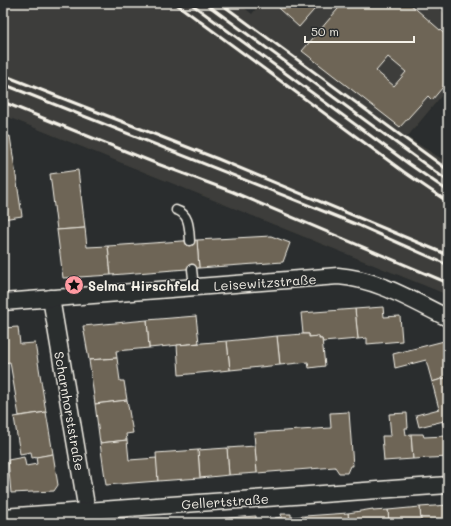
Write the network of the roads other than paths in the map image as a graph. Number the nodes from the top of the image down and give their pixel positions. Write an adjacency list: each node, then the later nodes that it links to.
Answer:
1 (176, 210): 2 (lane)
2 (190, 241)
3 (192, 269): 4 (lane)
4 (194, 287): 5 (street, Leisewitzstraße); 7 (street, Leisewitzstraße)
5 (51, 298): 6 (street, Leisewitzstraße); 10 (street, Scharnhorststraße)
6 (3, 302)
7 (448, 318)
8 (448, 485): 10 (street, Gellertstraße)
9 (3, 517): 10 (street, Gellertstraße)
10 (88, 517)

